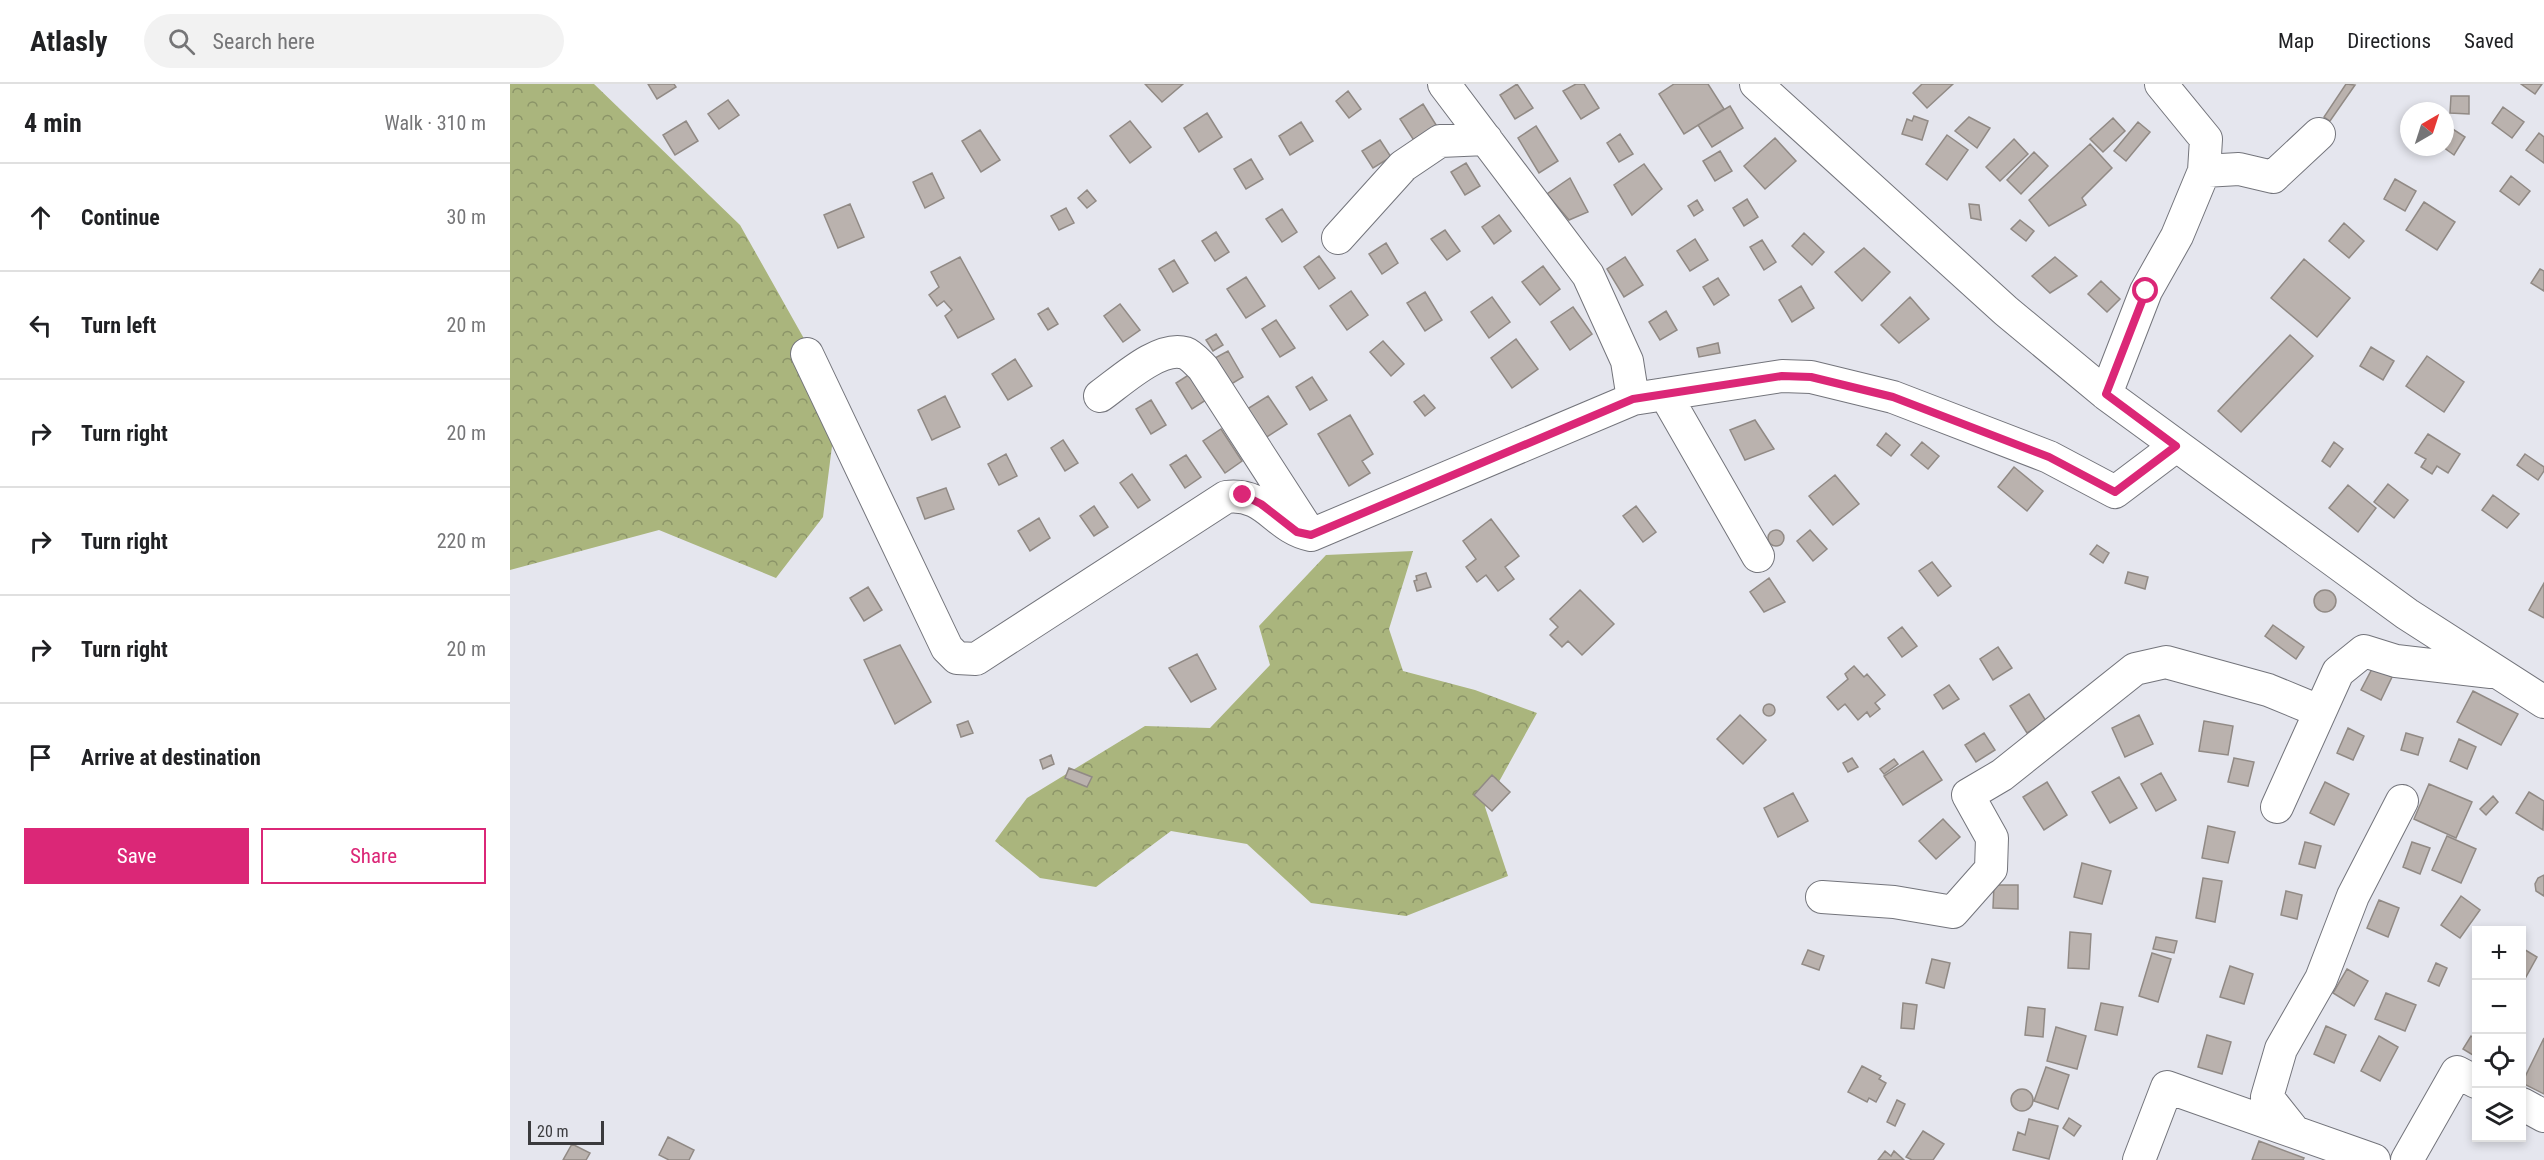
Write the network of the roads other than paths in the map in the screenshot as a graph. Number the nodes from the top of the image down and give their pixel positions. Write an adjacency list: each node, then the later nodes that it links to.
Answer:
1 (1444, 84): 5 (street)
2 (1756, 84): 10 (street)
3 (2161, 84): 6 (street)
4 (2319, 134): 6 (street)
5 (1486, 139): 7 (street); 12 (street)
6 (2204, 171): 10 (street)
7 (1338, 238)
8 (807, 354): 14 (street)
9 (1665, 394): 12 (street); 13 (street); 15 (street)
10 (2106, 394): 13 (street)
11 (1100, 396): 14 (street)
12 (1633, 399): 14 (street)
13 (2176, 446): 16 (street)
14 (1311, 535)
15 (1758, 556)
16 (2499, 673): 17 (street); 18 (street)
17 (2544, 702)
18 (2319, 711): 20 (street); 21 (street)
19 (2402, 801): 25 (street)
20 (2277, 807)
21 (1822, 897)
22 (2472, 1080): 28 (street)
23 (2526, 1106): 24 (street)
24 (2544, 1116)
25 (2294, 1131): 26 (street); 27 (street)
26 (2139, 1160)
27 (2374, 1160)
28 (2407, 1160)

